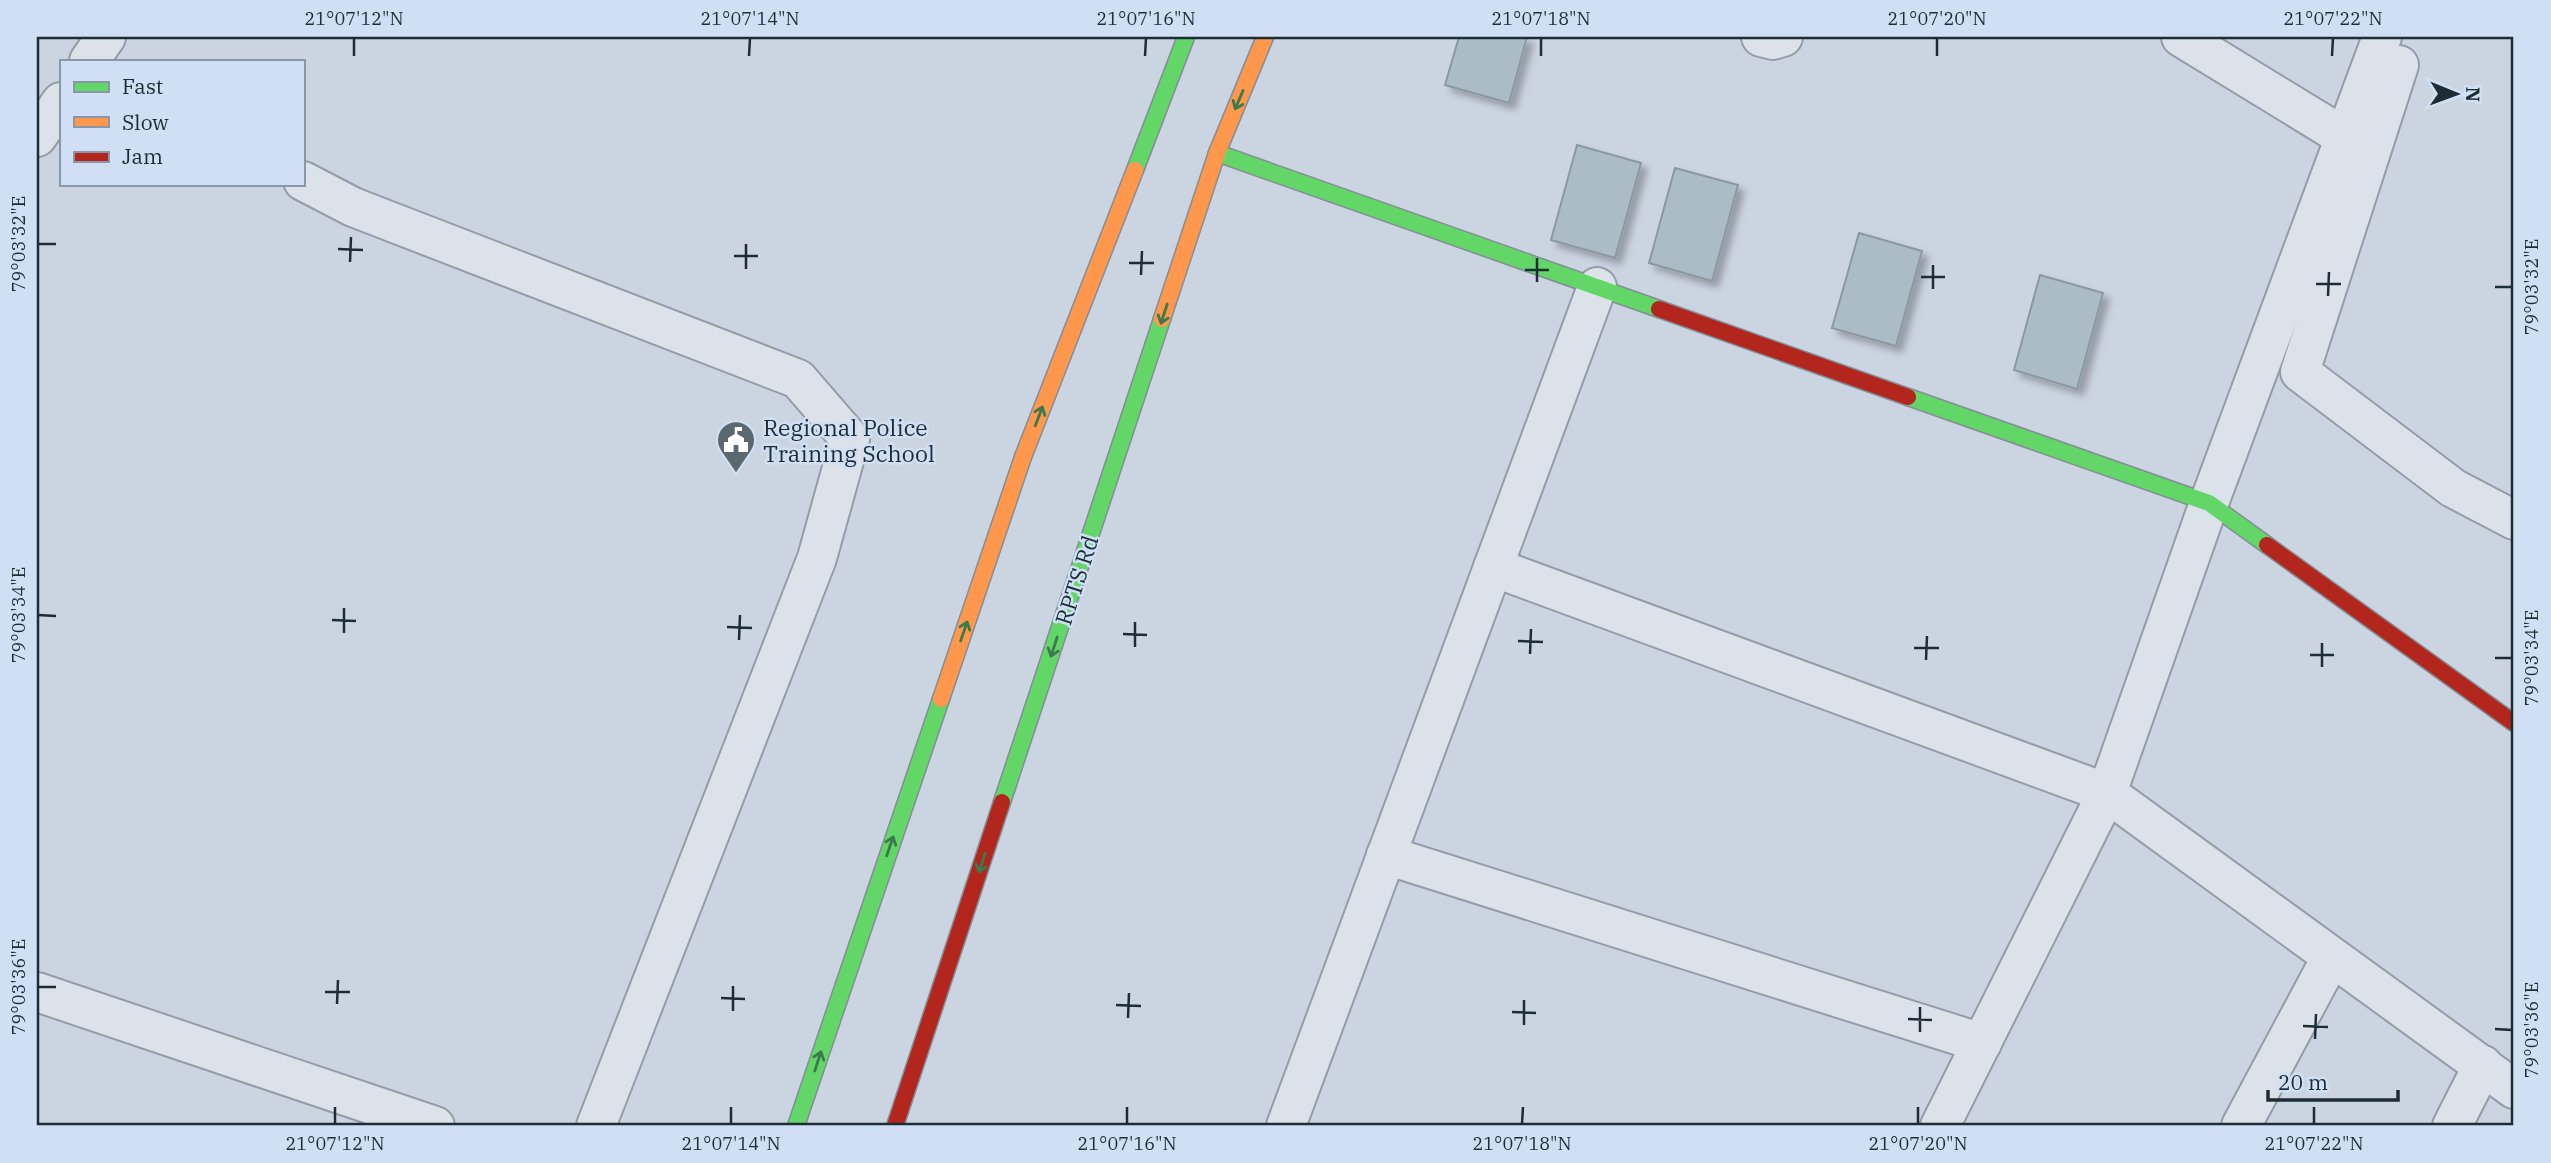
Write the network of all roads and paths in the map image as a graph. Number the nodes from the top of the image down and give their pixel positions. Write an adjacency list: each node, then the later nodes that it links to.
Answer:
1 (106, 37): 9 (street)
2 (1186, 37): 30 (street, one-way to 2)
3 (1265, 37): 13 (street, RPTS Rd, one-way to 13)
4 (1761, 37): 5 (street)
5 (1783, 37)
6 (2181, 37): 11 (street)
7 (2382, 37): 11 (street)
8 (2408, 37): 11 (street)
9 (90, 60)
10 (60, 103): 12 (street)
11 (2347, 136): 16 (street)
12 (37, 137)
13 (1217, 153): 15 (street); 31 (street, RPTS Rd, one-way to 31)
14 (304, 182): 29 (street)
15 (1597, 287): 17 (street); 19 (street)
16 (2292, 336): 17 (street); 18 (street)
17 (2209, 503): 20 (street); 21 (street)
18 (2514, 520)
19 (1493, 568): 21 (street); 22 (street)
20 (2514, 723)
21 (2107, 793): 23 (street); 25 (street)
22 (1386, 855): 25 (street); 32 (street)
23 (2331, 958): 26 (street); 34 (street)
24 (37, 992): 28 (street)
25 (1982, 1043): 33 (street)
26 (2483, 1065): 27 (street); 35 (street)
27 (2514, 1088)
28 (435, 1126)
29 (596, 1126)
30 (796, 1126)
31 (895, 1126)
32 (1286, 1126)
33 (1940, 1126)
34 (2241, 1126)
35 (2452, 1126)

